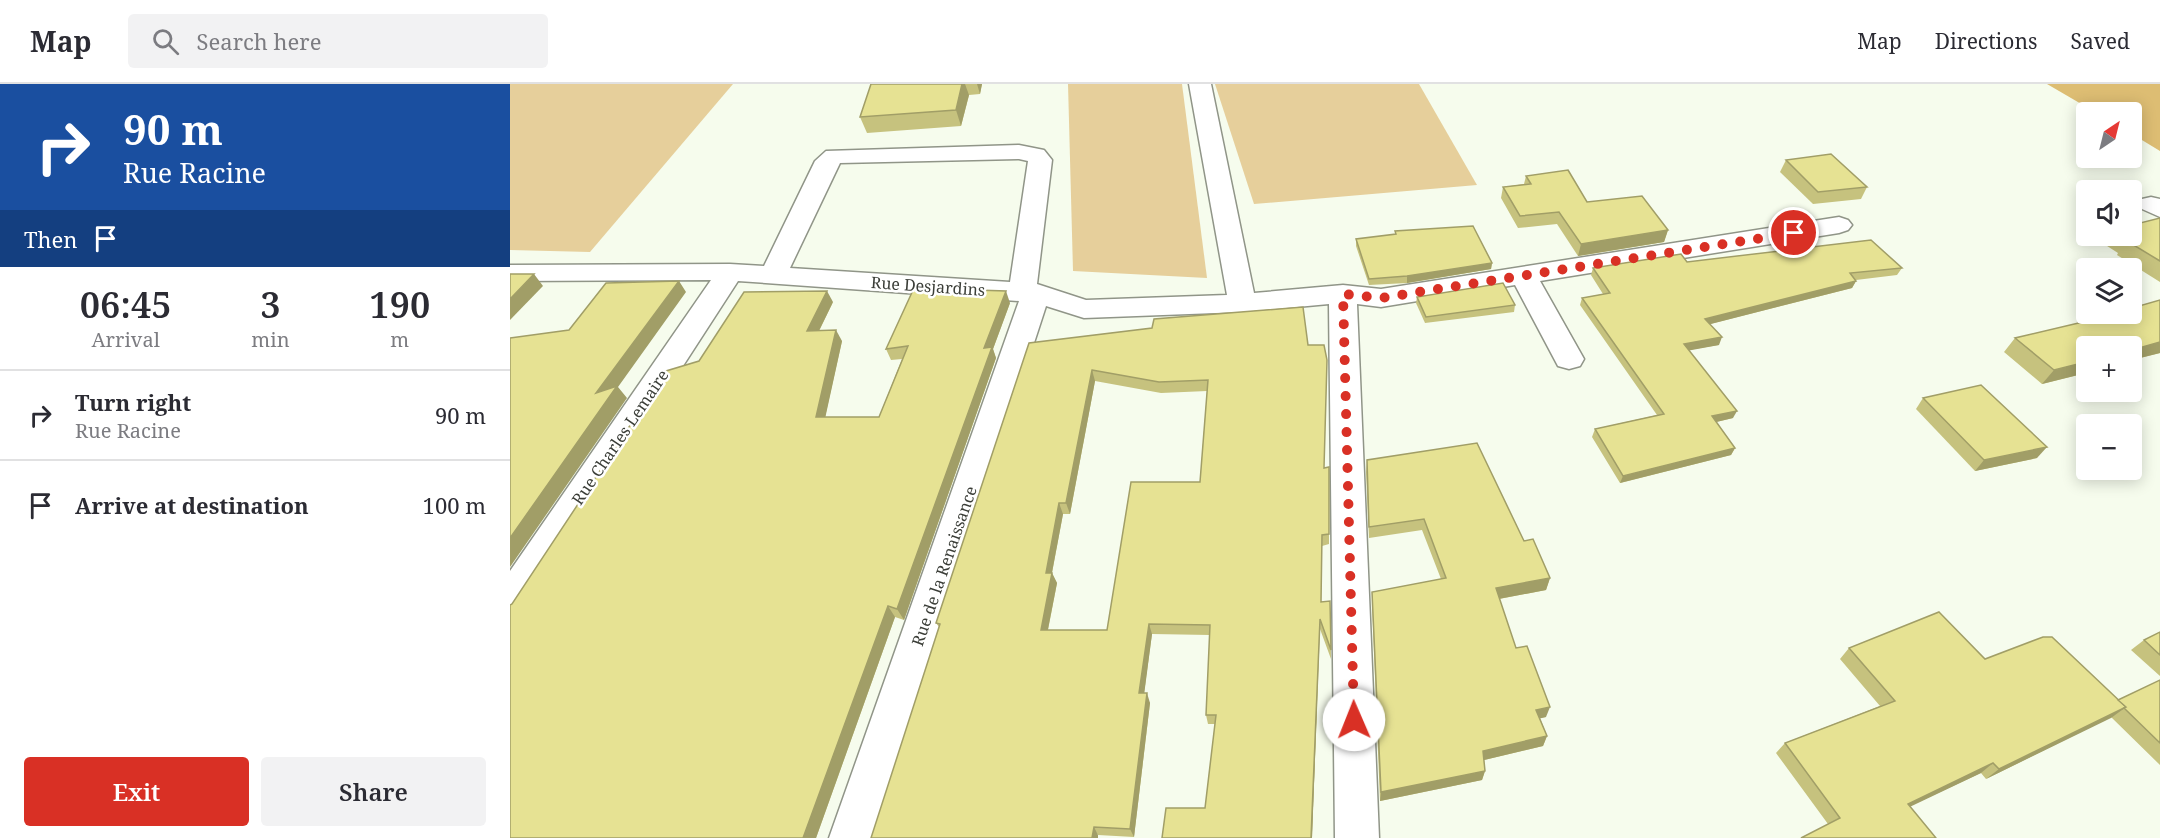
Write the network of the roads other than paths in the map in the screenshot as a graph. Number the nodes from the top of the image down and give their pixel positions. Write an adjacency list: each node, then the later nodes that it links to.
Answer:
1 (1200, 84): 9 (street)
2 (1839, 225): 6 (street, Rue Desjardins)
3 (730, 272): 4 (street, Rue Desjardins); 5 (street, Rue Desjardins); 11 (street, Rue Charles Lemaire)
4 (510, 273)
5 (773, 275): 7 (street, Rue Desjardins); 7 (street, Rue de la Renaissance)
6 (1524, 276): 8 (street, Rue Desjardins); 10 (street)
7 (1029, 293): 9 (street, Rue Desjardins); 12 (street, Rue de la Renaissance)
8 (1343, 294): 9 (street, Rue Desjardins); 13 (street)
9 (1242, 303)
10 (1569, 359)
11 (510, 602)
12 (851, 838)
13 (1357, 838)

